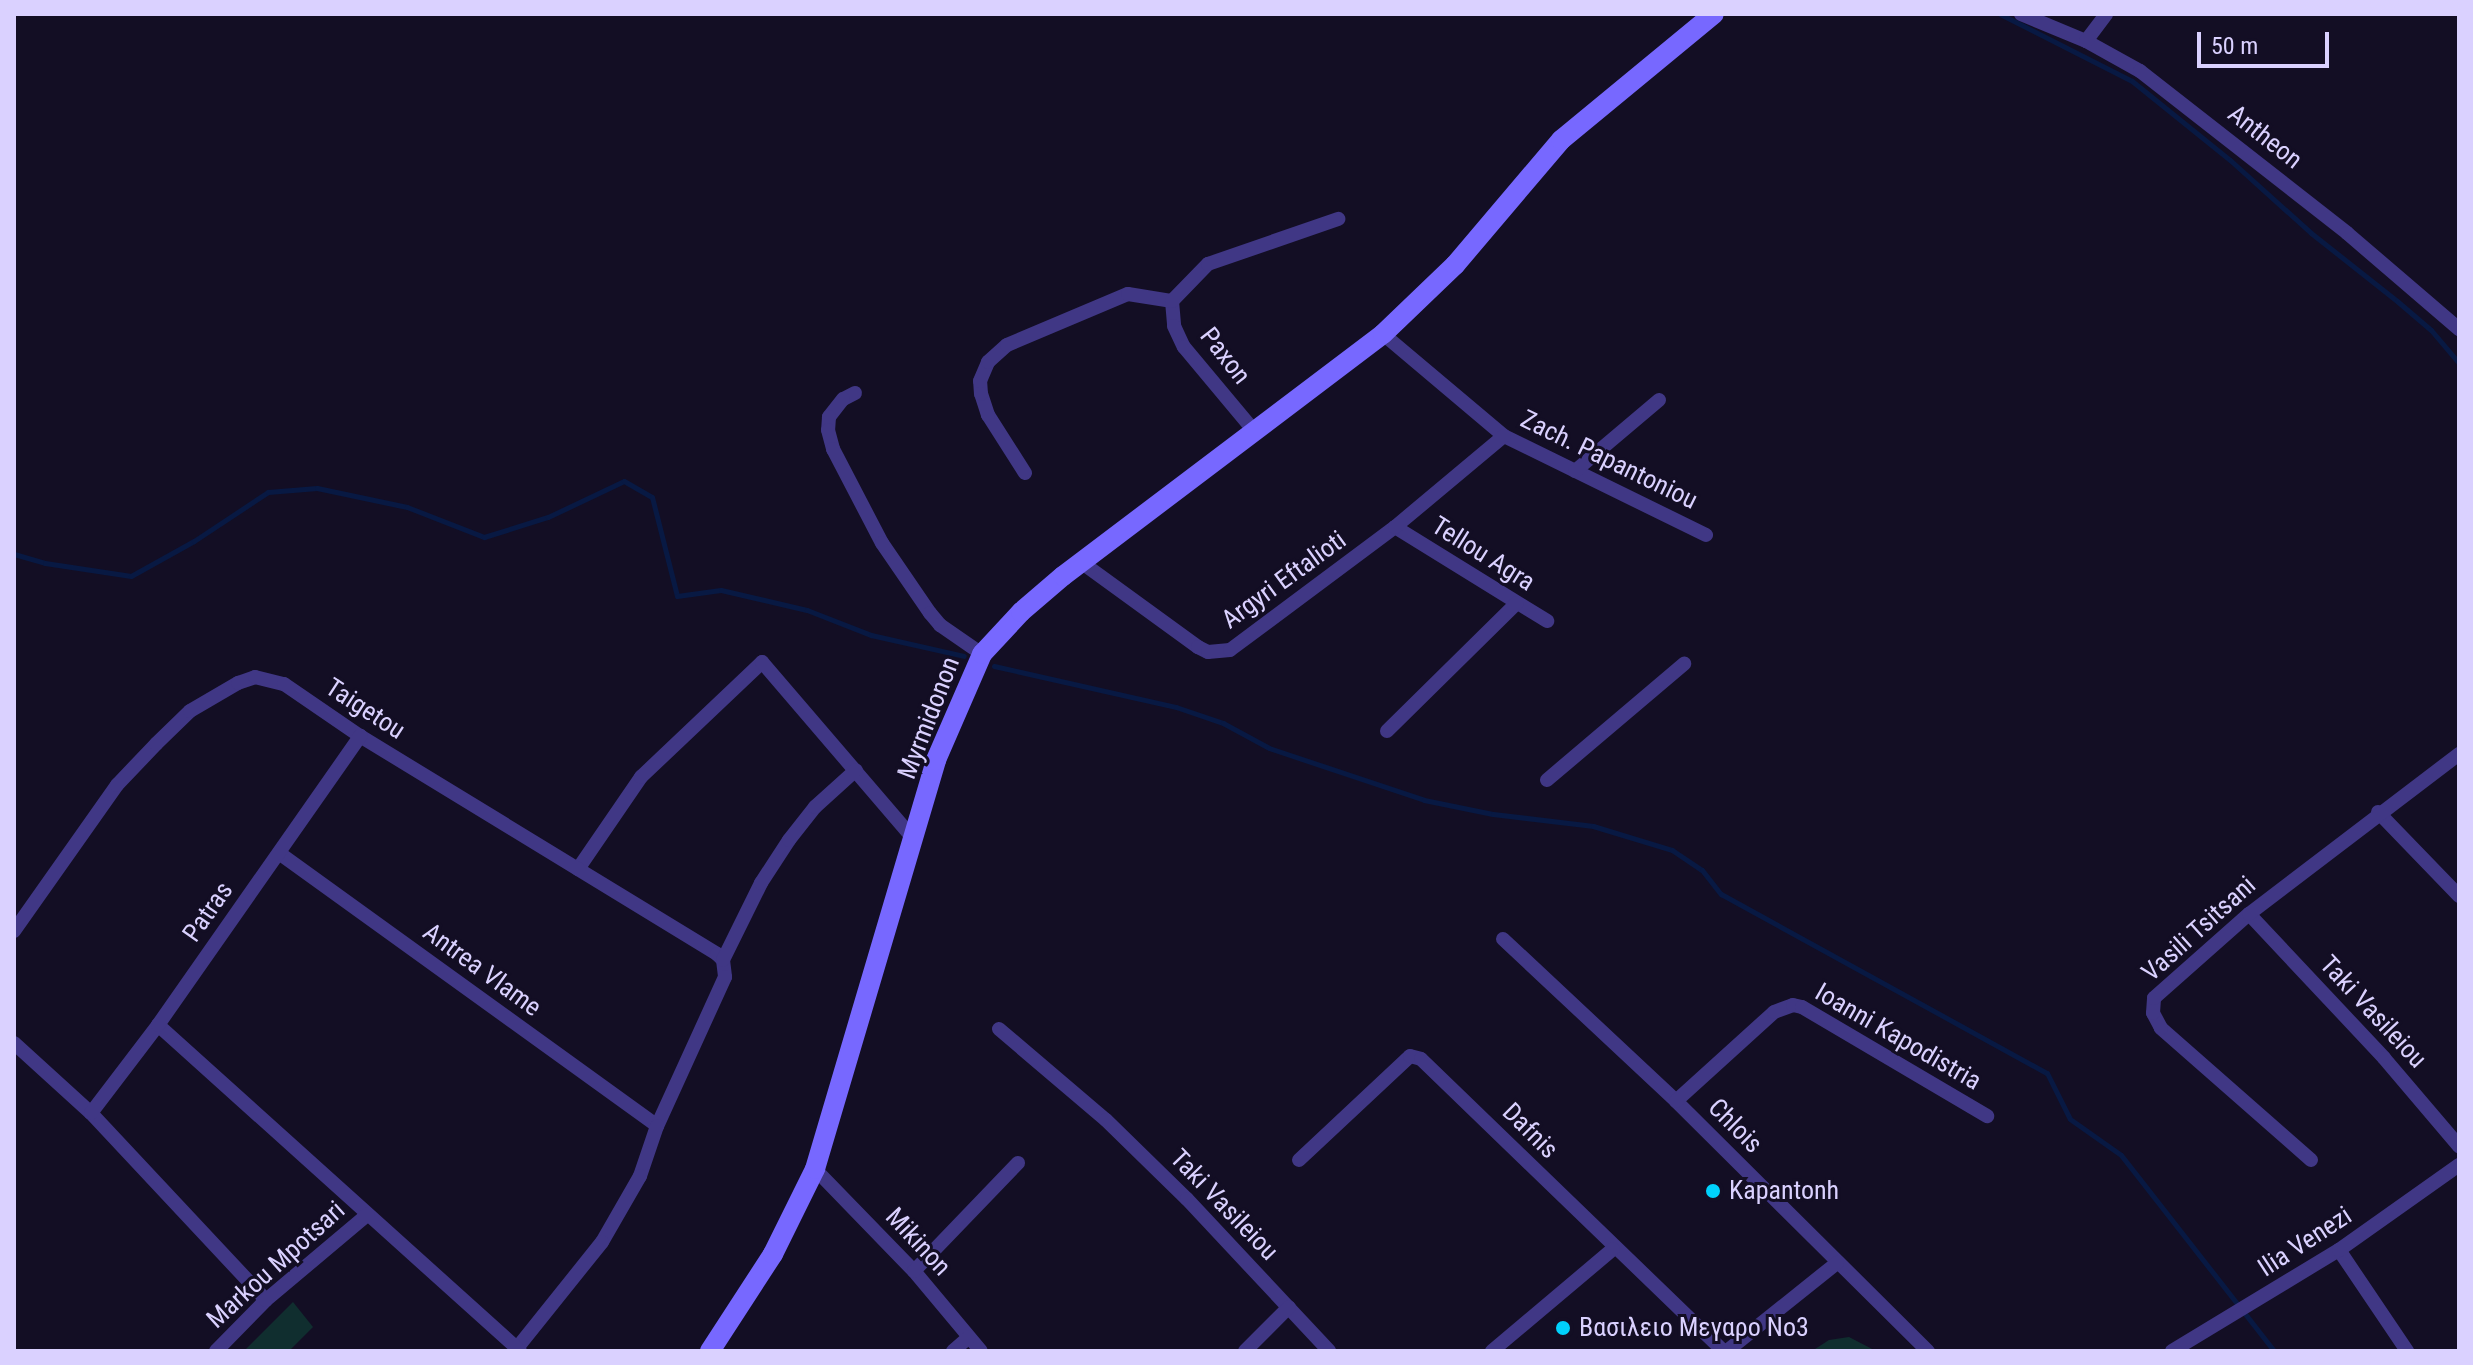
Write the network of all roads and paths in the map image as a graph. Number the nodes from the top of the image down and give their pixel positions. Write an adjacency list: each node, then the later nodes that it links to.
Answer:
1 (1714, 14): 8 (street, Myrmidonon)
2 (2021, 14): 4 (street, Antheon)
3 (2106, 14): 4 (street)
4 (2086, 41): 7 (street, Antheon)
5 (1338, 219): 6 (street)
6 (1172, 301): 11 (street, Paxon); 14 (street)
7 (2459, 329)
8 (1383, 334): 11 (street, Myrmidonon); 12 (street, Zach. Papantoniou)
9 (855, 393): 20 (street)
10 (1659, 400): 13 (street)
11 (1256, 433): 17 (street, Myrmidonon)
12 (1504, 436): 13 (street, Zach. Papantoniou); 15 (street, Argyri Eftalioti)
13 (1575, 471): 16 (street, Zach. Papantoniou)
14 (1025, 473)
15 (1395, 527): 17 (street, Argyri Eftalioti); 18 (street, Tellou Agra)
16 (1706, 535)
17 (1081, 562): 20 (street, Myrmidonon)
18 (1517, 603): 19 (street, Tellou Agra); 22 (street)
19 (1547, 621)
20 (982, 654): 28 (street, Myrmidonon)
21 (1684, 664): 26 (street)
22 (1387, 731)
23 (360, 736): 29 (street, Patras); 30 (street, Taigetou); 33 (street, Taigetou)
24 (2459, 754): 27 (street, Vasili Tsitsani)
25 (856, 770): 28 (street); 30 (street); 35 (street)
26 (1547, 780)
27 (2378, 812): 31 (street); 32 (street, Vasili Tsitsani)
28 (913, 838): 48 (street, Myrmidonon)
29 (279, 853): 36 (street, Patras); 42 (street, Antrea Vlame)
30 (578, 869): 35 (street, Taigetou)
31 (2459, 896)
32 (2249, 914): 43 (street, Taki Vasileiou); 45 (street, Vasili Tsitsani)
33 (14, 931)
34 (1503, 939): 39 (street, Chlois)
35 (723, 960): 42 (street)
36 (158, 1025): 40 (street, Patras); 49 (street)
37 (999, 1029): 55 (street, Taki Vasileiou)
38 (14, 1043): 40 (street)
39 (1676, 1101): 41 (street, Ioanni Kapodistria); 52 (street, Chlois)
40 (91, 1113): 54 (street)
41 (1987, 1116)
42 (657, 1126): 57 (street)
43 (2459, 1146)
44 (1299, 1160): 50 (street, Dafnis)
45 (2311, 1160)
46 (1018, 1163): 53 (street)
47 (2459, 1165): 51 (street, Ilia Venezi)
48 (815, 1169): 53 (street, Mikinon); 59 (street, Myrmidonon)
49 (368, 1214): 54 (street, Markou Mpotsari); 57 (street)
50 (1613, 1249): 64 (street); 65 (street, Dafnis)
51 (2339, 1250): 67 (street, Ilia Venezi); 68 (street)
52 (1837, 1263): 65 (street); 66 (street, Chlois)
53 (914, 1271): 56 (street, Mikinon)
54 (266, 1300): 58 (street, Markou Mpotsari)
55 (1289, 1307): 62 (street); 63 (street, Taki Vasileiou)
56 (969, 1337): 60 (street); 61 (street, Mikinon)
57 (518, 1350)
58 (216, 1351)
59 (710, 1351)
60 (953, 1351)
61 (981, 1351)
62 (1245, 1351)
63 (1329, 1351)
64 (1492, 1351)
65 (1725, 1351)
66 (1928, 1351)
67 (2172, 1351)
68 (2407, 1351)

